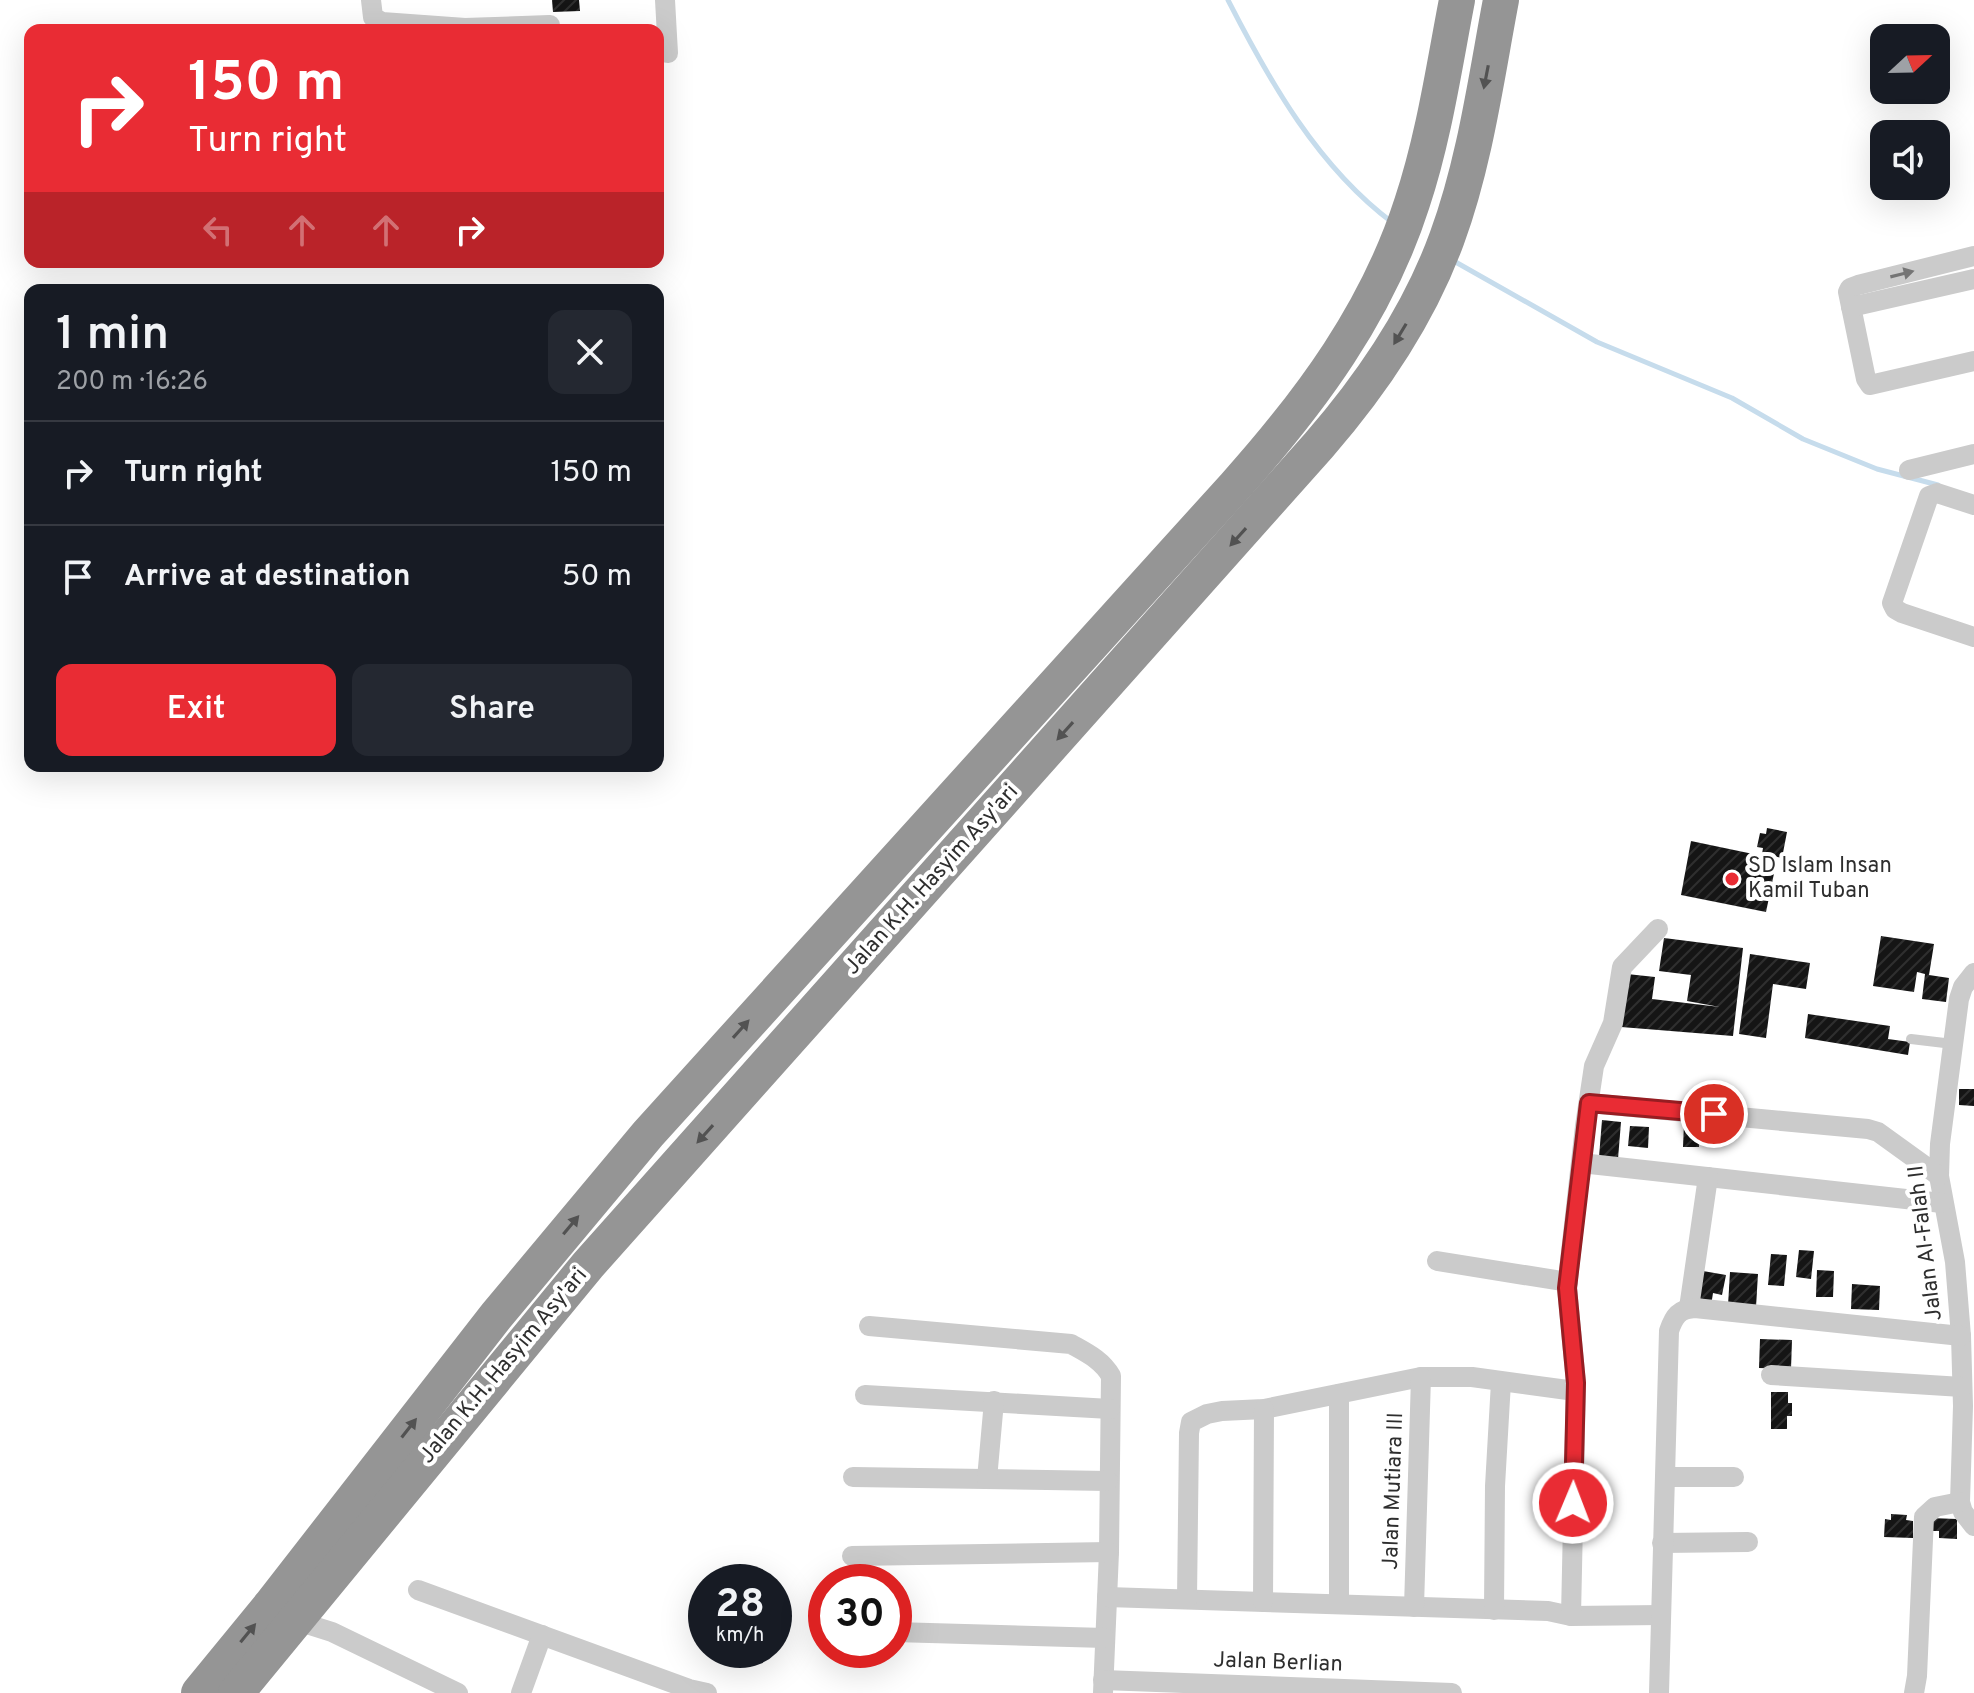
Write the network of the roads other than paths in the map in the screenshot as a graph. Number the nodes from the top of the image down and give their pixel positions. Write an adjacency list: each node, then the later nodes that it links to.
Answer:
1 (371, 0): 5 (street)
2 (665, 0): 6 (street)
3 (1501, 0): 60 (highway, Jalan K.H. Hasyim Asy'ari, one-way to 60)
4 (1459, 1): 65 (highway, Jalan K.H. Hasyim Asy'ari, one-way to 4)
5 (407, 24)
6 (668, 53)
7 (1974, 256): 9 (street, one-way to 7)
8 (1974, 279): 9 (street)
9 (1851, 307): 10 (street)
10 (1974, 361)
11 (1974, 454): 12 (street)
12 (1909, 470)
13 (1974, 505): 14 (street)
14 (1972, 631)
15 (1658, 929): 20 (street)
16 (1974, 973): 17 (street)
17 (1967, 1000): 19 (street, Jalan Al-Falah II)
18 (1911, 1039): 19 (lane)
19 (1953, 1044): 22 (street, Jalan Al-Falah II)
20 (1589, 1103): 21 (street); 22 (street)
21 (1581, 1163): 23 (street); 26 (street)
22 (1939, 1176): 24 (street, Jalan Al-Falah II)
23 (1708, 1177): 24 (street); 27 (street)
24 (1942, 1203): 29 (street, Jalan Al-Falah II)
25 (1437, 1261): 26 (street)
26 (1568, 1282): 34 (street)
27 (1689, 1308): 29 (street); 41 (street)
28 (869, 1326): 38 (street)
29 (1961, 1336): 33 (street, Jalan Al-Falah II)
30 (1771, 1375): 33 (street)
31 (1421, 1377): 32 (street); 35 (street); 56 (street, Jalan Mutiara III)
32 (1501, 1382): 34 (street); 57 (street)
33 (1962, 1387): 45 (street, Jalan Al-Falah II)
34 (1575, 1391): 59 (street)
35 (1339, 1394): 39 (street); 55 (street)
36 (865, 1395): 37 (street)
37 (994, 1401): 38 (street); 43 (street)
38 (1110, 1409): 44 (street)
39 (1264, 1409): 53 (street); 54 (street)
40 (853, 1477): 43 (street)
41 (1666, 1477): 42 (street); 48 (street)
42 (1734, 1477)
43 (987, 1479): 44 (street)
44 (1108, 1481): 49 (street)
45 (1960, 1502): 46 (street); 72 (street)
46 (1974, 1526)
47 (1748, 1542): 48 (street)
48 (1662, 1543): 58 (street)
49 (1109, 1552): 50 (street); 52 (street)
50 (852, 1556)
51 (418, 1590): 62 (street)
52 (1107, 1597): 53 (street); 63 (street)
53 (1187, 1599): 54 (street)
54 (1263, 1602): 55 (street)
55 (1339, 1604): 56 (street)
56 (1414, 1607): 57 (street)
57 (1494, 1610): 59 (street)
58 (1661, 1615): 59 (street); 71 (street)
59 (1571, 1616)
60 (294, 1620): 66 (highway, Jalan K.H. Hasyim Asy'ari); 67 (street)
61 (912, 1633): 63 (street)
62 (542, 1635): 68 (street); 69 (street)
63 (1105, 1638): 64 (street)
64 (1103, 1687): 70 (street, Jalan Berlian)
65 (199, 1693)
66 (236, 1693)
67 (458, 1693)
68 (521, 1693)
69 (707, 1693)
70 (1452, 1693)
71 (1659, 1693)
72 (1914, 1693)

